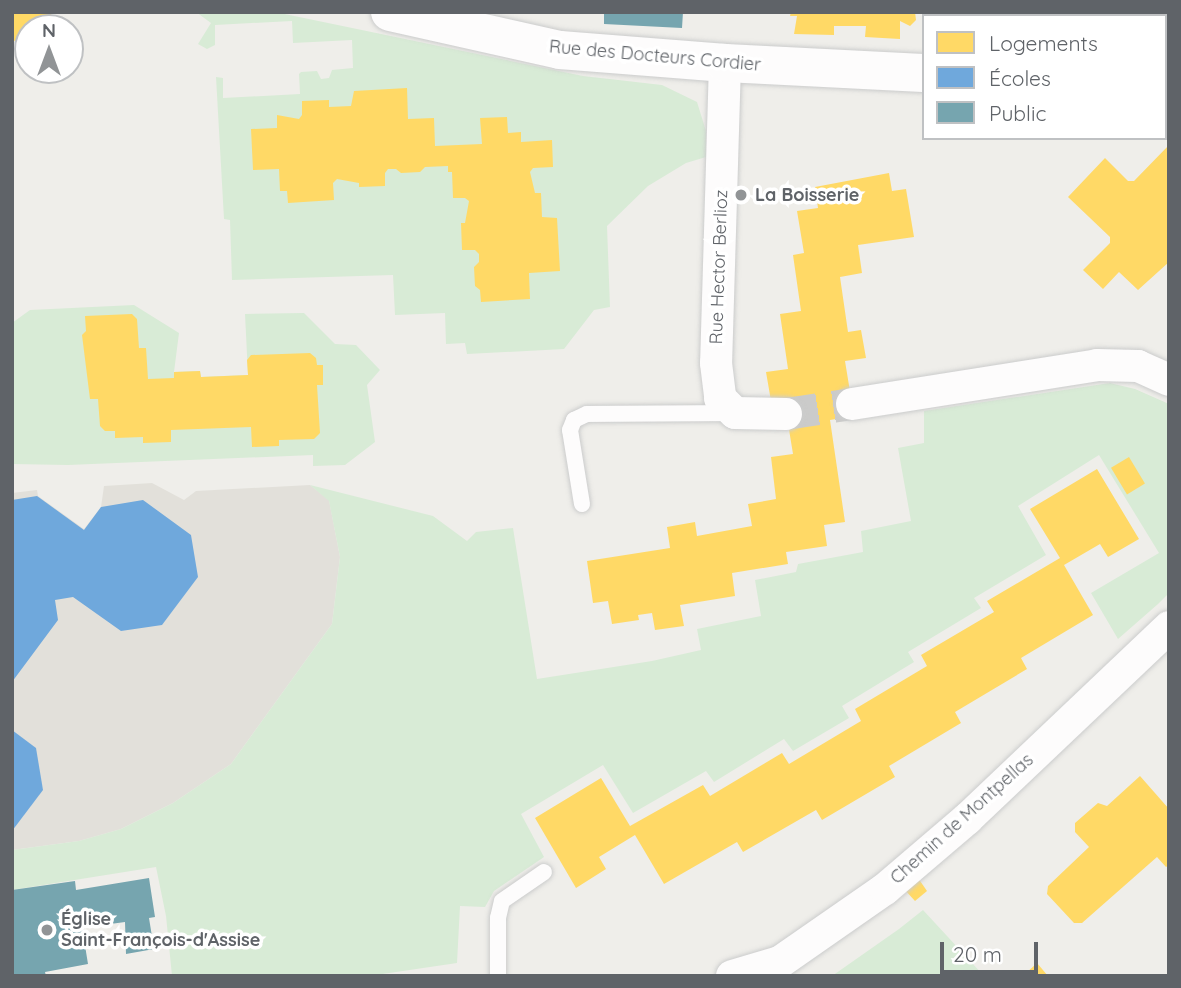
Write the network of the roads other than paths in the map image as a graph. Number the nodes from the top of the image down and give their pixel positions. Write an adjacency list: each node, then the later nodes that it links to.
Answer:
1 (390, 12): 2 (street, Rue des Docteurs Cordier)
2 (725, 64): 3 (street, Rue des Docteurs Cordier); 6 (street, Rue Hector Berlioz)
3 (922, 73)
4 (1169, 380): 5 (street)
5 (852, 404)
6 (735, 413): 7 (street); 8 (lane)
7 (786, 414)
8 (582, 504)
9 (1169, 627): 12 (street, Chemin de Montpellas)
10 (544, 872): 11 (lane)
11 (498, 976)
12 (732, 976)

